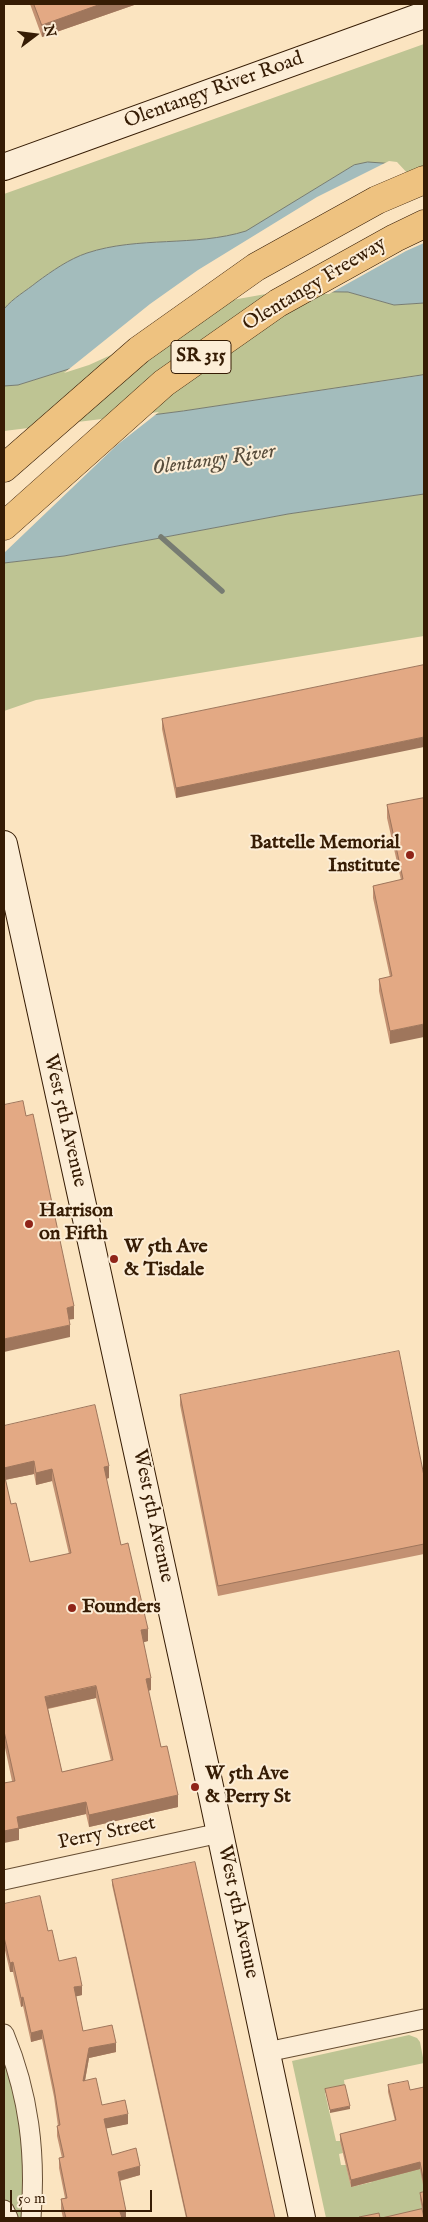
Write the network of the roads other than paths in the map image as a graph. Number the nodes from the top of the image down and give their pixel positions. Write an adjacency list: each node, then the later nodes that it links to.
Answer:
1 (424, 15): 2 (main road, Olentangy River Road)
2 (4, 167)
3 (424, 180): 5 (highway, Olentangy Freeway / SR 315)
4 (424, 224): 6 (highway, Olentangy Freeway / SR 315)
5 (4, 468)
6 (4, 526)
7 (4, 844): 8 (main road, West 5th Avenue)
8 (220, 1833): 9 (street, Perry Street); 12 (main road, West 5th Avenue)
9 (4, 1880)
10 (424, 2019): 12 (street)
11 (4, 2034): 15 (street)
12 (267, 2052): 16 (main road, West 5th Avenue)
13 (4, 2210): 14 (street)
14 (8, 2218)
15 (31, 2218)
16 (302, 2218)

